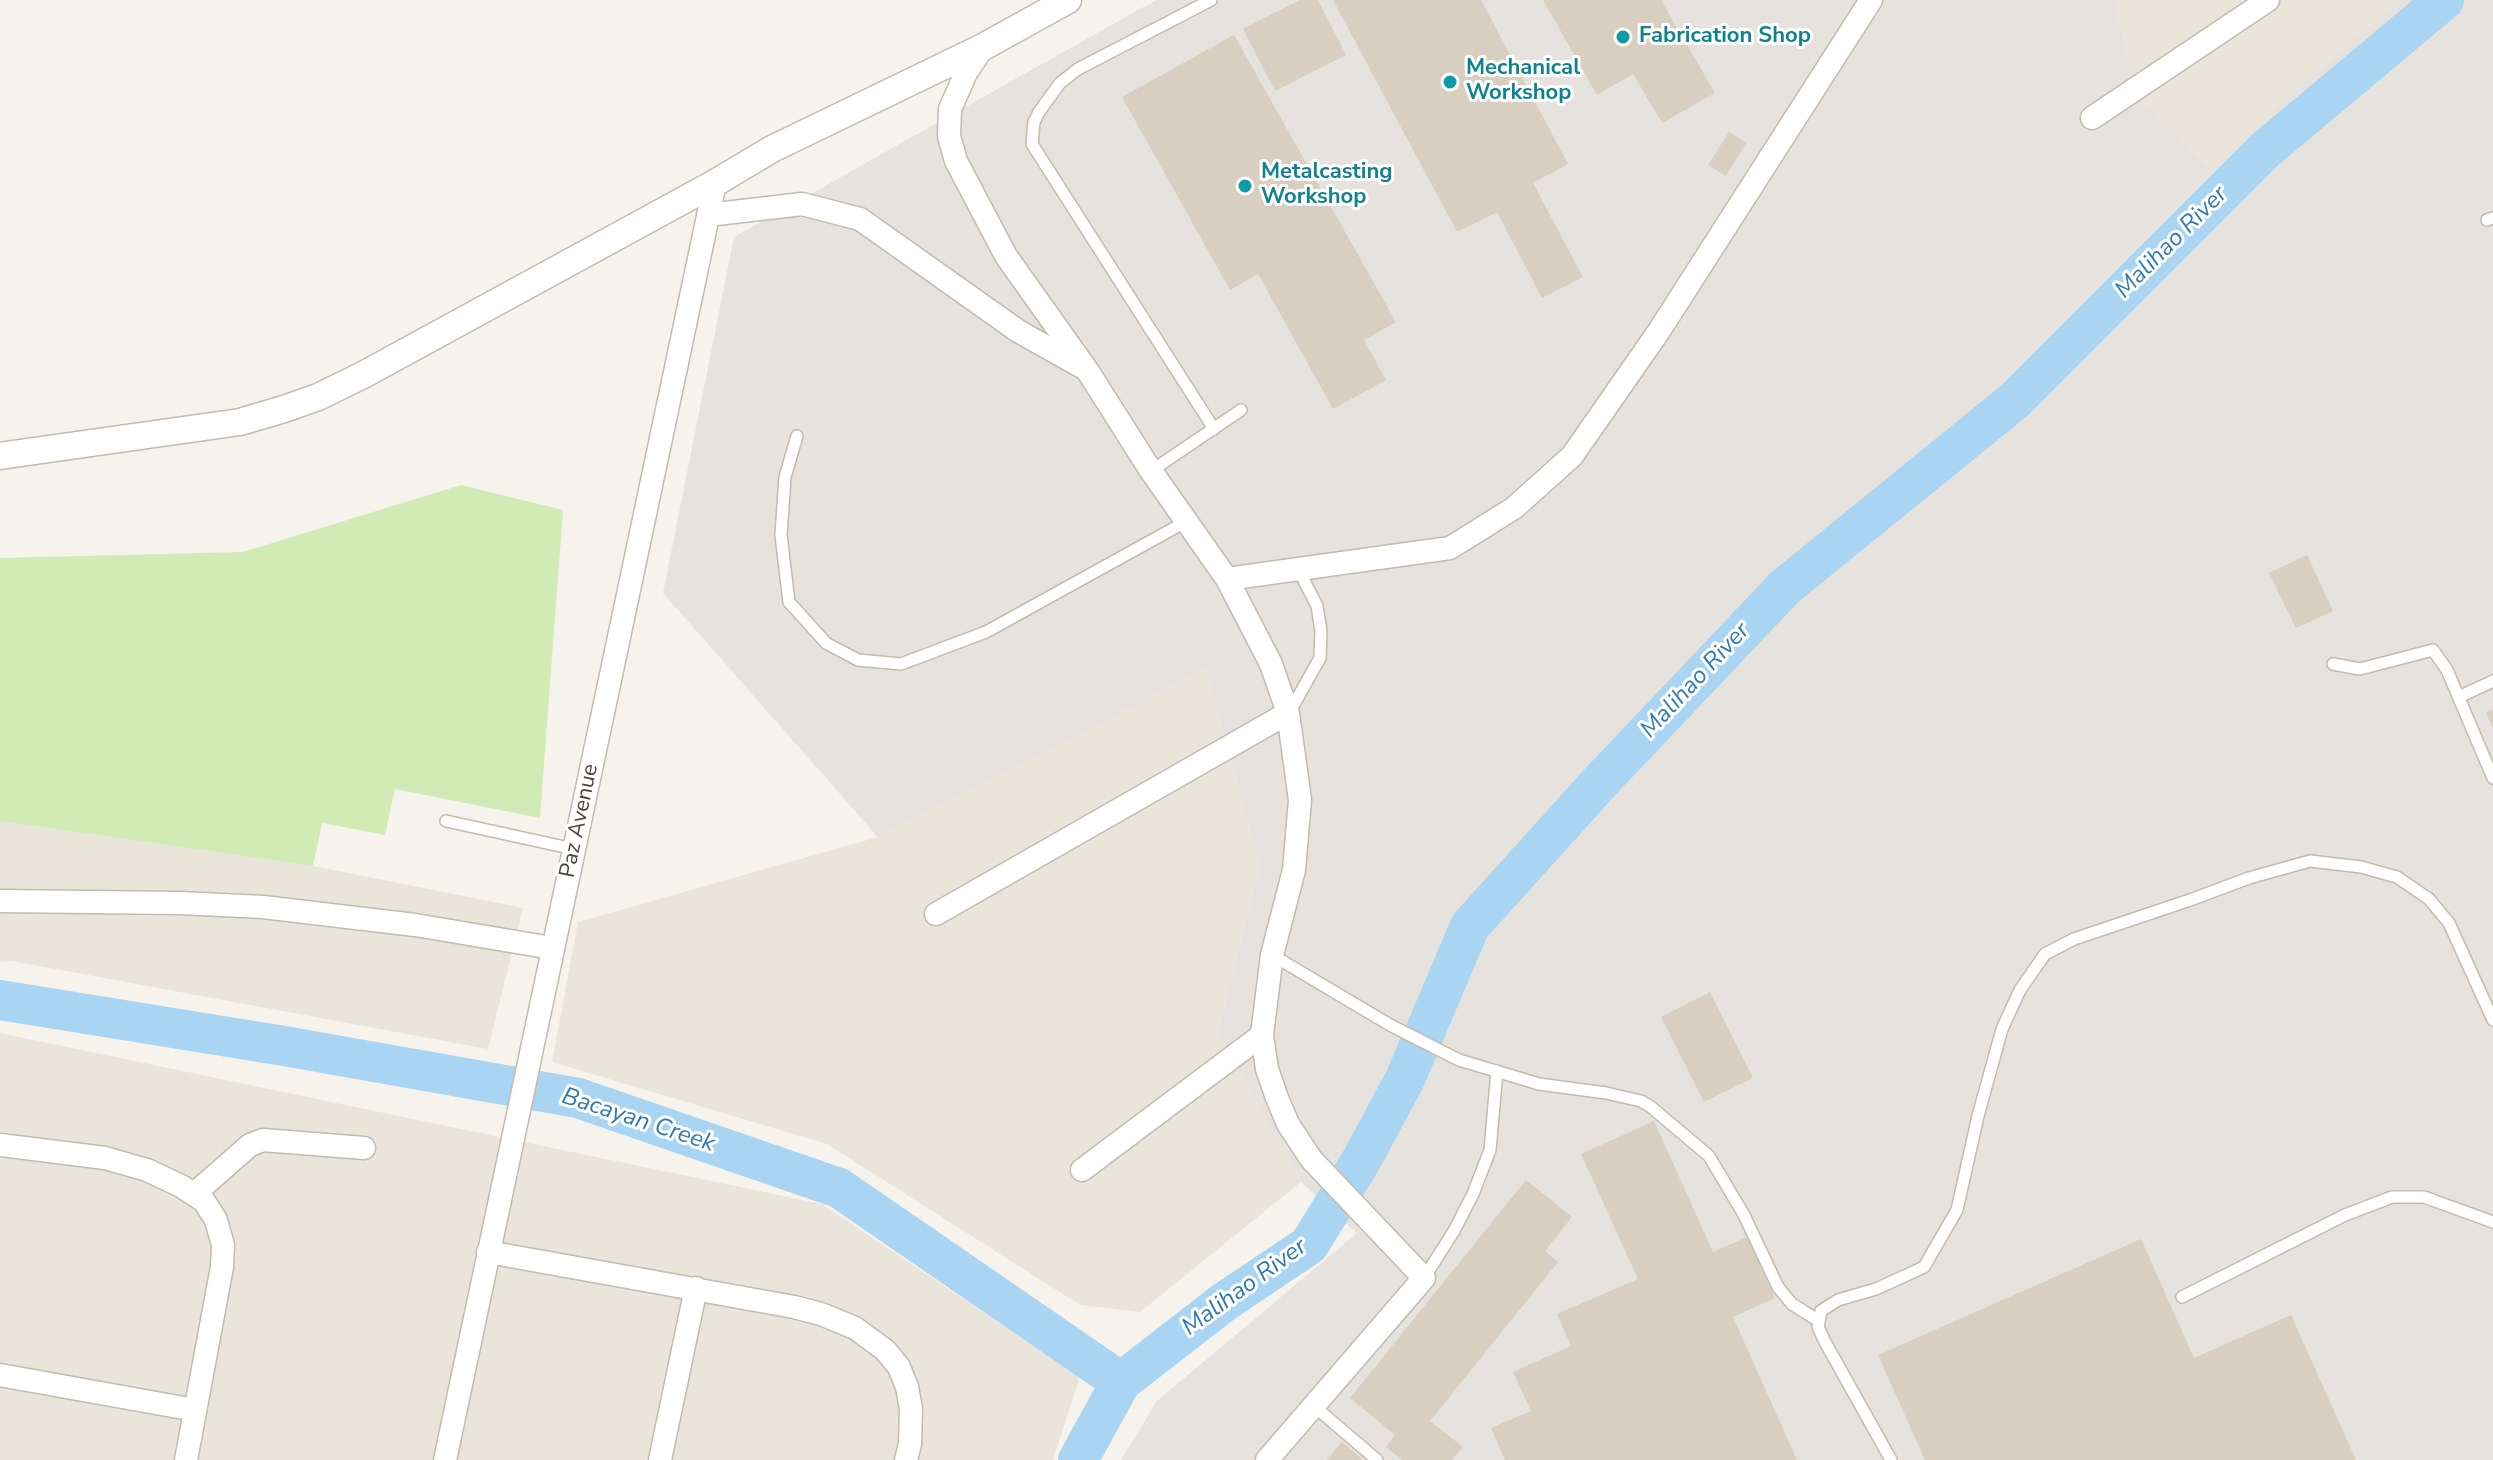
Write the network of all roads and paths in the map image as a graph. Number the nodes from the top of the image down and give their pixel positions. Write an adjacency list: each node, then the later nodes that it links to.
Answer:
1 (1068, 0): 5 (street)
2 (1211, 0): 11 (lane)
3 (1871, 0): 16 (street)
4 (2268, 0): 6 (street)
5 (983, 47): 7 (street); 9 (street)
6 (2092, 118)
7 (715, 183): 8 (street, Paz Avenue); 13 (street)
8 (708, 215): 9 (street); 24 (street, Paz Avenue)
9 (1087, 370): 14 (street)
10 (1241, 410): 11 (lane)
11 (1214, 429): 14 (lane)
12 (797, 436): 15 (lane)
13 (0, 456)
14 (1151, 471): 15 (street)
15 (1188, 521): 17 (street)
16 (1298, 569): 17 (street); 21 (lane)
17 (1227, 579): 21 (street)
18 (2333, 664): 20 (lane)
19 (2493, 681): 20 (lane)
20 (2459, 697): 22 (lane)
21 (1288, 713): 26 (street); 28 (street)
22 (2493, 778)
23 (446, 821): 24 (lane)
24 (574, 849): 27 (street, Paz Avenue)
25 (0, 901): 27 (street)
26 (936, 914)
27 (552, 948): 37 (street, Paz Avenue)
28 (1272, 955): 30 (street); 31 (lane)
29 (2493, 1020): 41 (lane)
30 (1262, 1035): 34 (street); 38 (street)
31 (1497, 1071): 38 (lane); 41 (lane)
32 (0, 1145): 35 (street)
33 (364, 1148): 35 (street)
34 (1082, 1170)
35 (194, 1194): 44 (street)
36 (2493, 1222): 40 (lane)
37 (488, 1252): 39 (street); 46 (street, Paz Avenue)
38 (1424, 1278): 43 (street)
39 (696, 1288): 47 (street); 48 (street)
40 (2182, 1297)
41 (1819, 1321): 51 (lane)
42 (0, 1375): 44 (street)
43 (1314, 1406): 49 (street); 50 (lane)
44 (195, 1410): 45 (street)
45 (186, 1460)
46 (445, 1460)
47 (660, 1460)
48 (906, 1460)
49 (1267, 1460)
50 (1377, 1460)
51 (1891, 1460)

